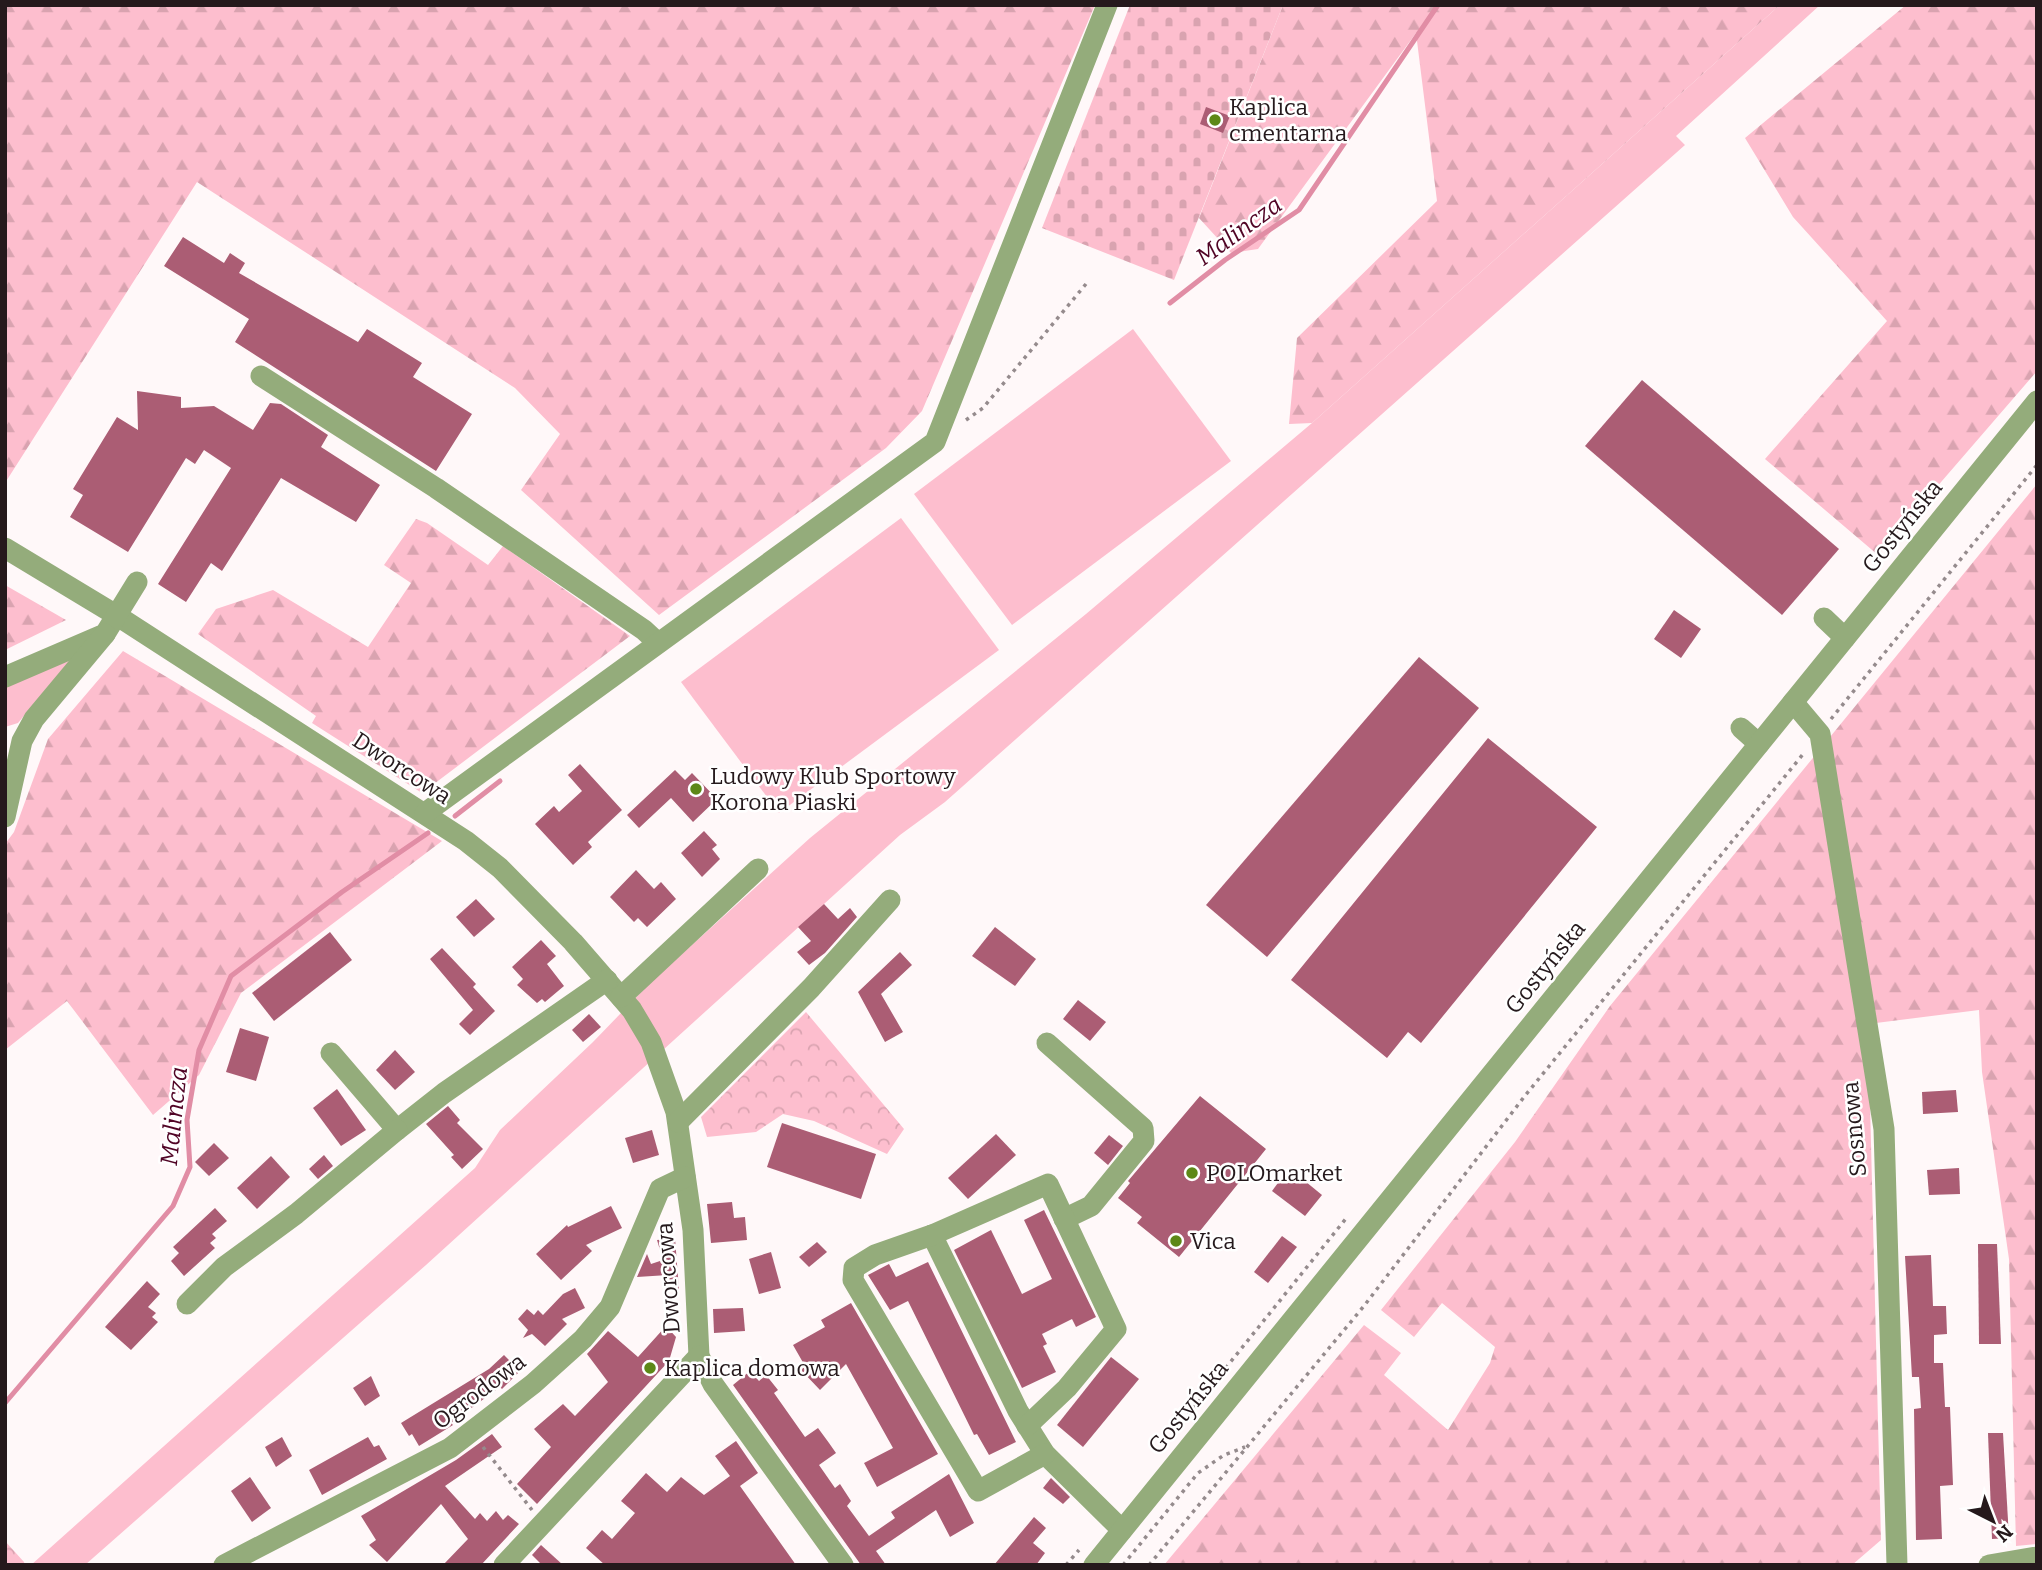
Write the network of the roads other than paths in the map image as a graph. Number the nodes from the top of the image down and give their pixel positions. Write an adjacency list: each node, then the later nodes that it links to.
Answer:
1 (1107, 5): 10 (street)
2 (261, 376): 10 (street)
3 (2037, 401): 9 (street, Gostyńska)
4 (5, 548): 6 (street, Dworcowa)
5 (138, 582): 6 (street)
6 (116, 615): 8 (street); 16 (street, Dworcowa)
7 (1824, 618): 9 (street)
8 (105, 634): 11 (street); 14 (street)
9 (1845, 638): 12 (street, Gostyńska)
10 (659, 643): 16 (street)
11 (5, 677)
12 (1793, 702): 15 (street, Gostyńska); 39 (street, Sosnowa)
13 (1741, 727): 15 (street)
14 (14, 740): 17 (street)
15 (1759, 744): 33 (street, Gostyńska)
16 (425, 813): 20 (street, Dworcowa)
17 (5, 817)
18 (758, 869): 21 (street)
19 (890, 900): 24 (street)
20 (607, 980): 21 (street, Dworcowa); 25 (street)
21 (621, 997): 24 (street, Dworcowa)
22 (1047, 1043): 27 (street)
23 (331, 1053): 25 (street)
24 (678, 1122): 26 (street, Dworcowa)
25 (397, 1130): 29 (street)
26 (685, 1177): 30 (street, Dworcowa); 35 (street, Ogrodowa)
27 (1065, 1219): 28 (street); 31 (street)
28 (932, 1235): 31 (street); 32 (street)
29 (187, 1304)
30 (699, 1356): 36 (street, Dworcowa); 37 (street)
31 (1027, 1426): 32 (street)
32 (1045, 1454): 33 (street)
33 (1114, 1523): 38 (street, Gostyńska)
34 (2037, 1557): 40 (street)
35 (224, 1565)
36 (504, 1565)
37 (844, 1565)
38 (1094, 1565)
39 (1897, 1565)
40 (1989, 1565)

